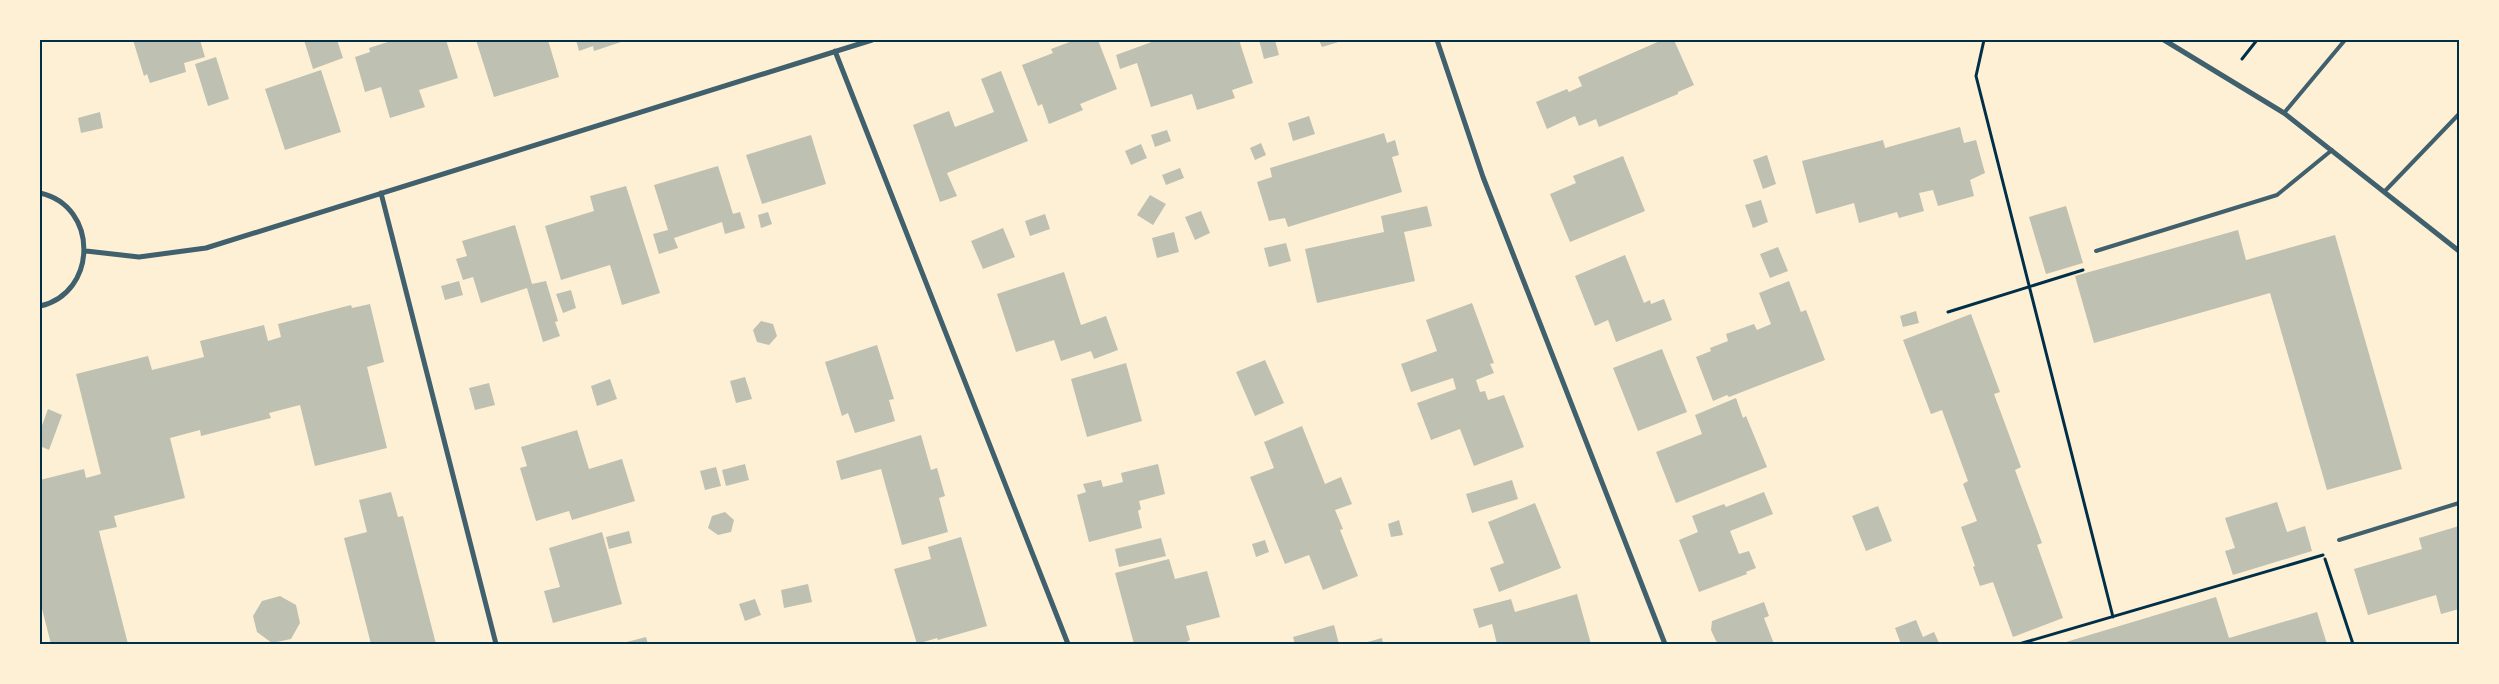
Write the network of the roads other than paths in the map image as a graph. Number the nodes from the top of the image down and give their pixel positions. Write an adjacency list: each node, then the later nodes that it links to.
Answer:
1 (872, 40): 5 (street)
2 (1437, 40): 20 (street)
3 (2164, 40): 6 (street)
4 (2345, 40): 6 (lane)
5 (835, 51): 11 (street); 19 (street)
6 (2284, 112): 8 (street)
7 (2459, 114): 9 (lane)
8 (2332, 150): 9 (street); 13 (lane)
9 (2385, 191): 14 (street)
10 (40, 193): 12 (street)
11 (381, 193): 12 (street); 18 (street)
12 (86, 251): 15 (street)
13 (2096, 251)
14 (2459, 251)
15 (40, 306)
16 (2459, 504): 17 (lane)
17 (2338, 540)
18 (496, 644)
19 (1068, 644)
20 (1665, 644)

